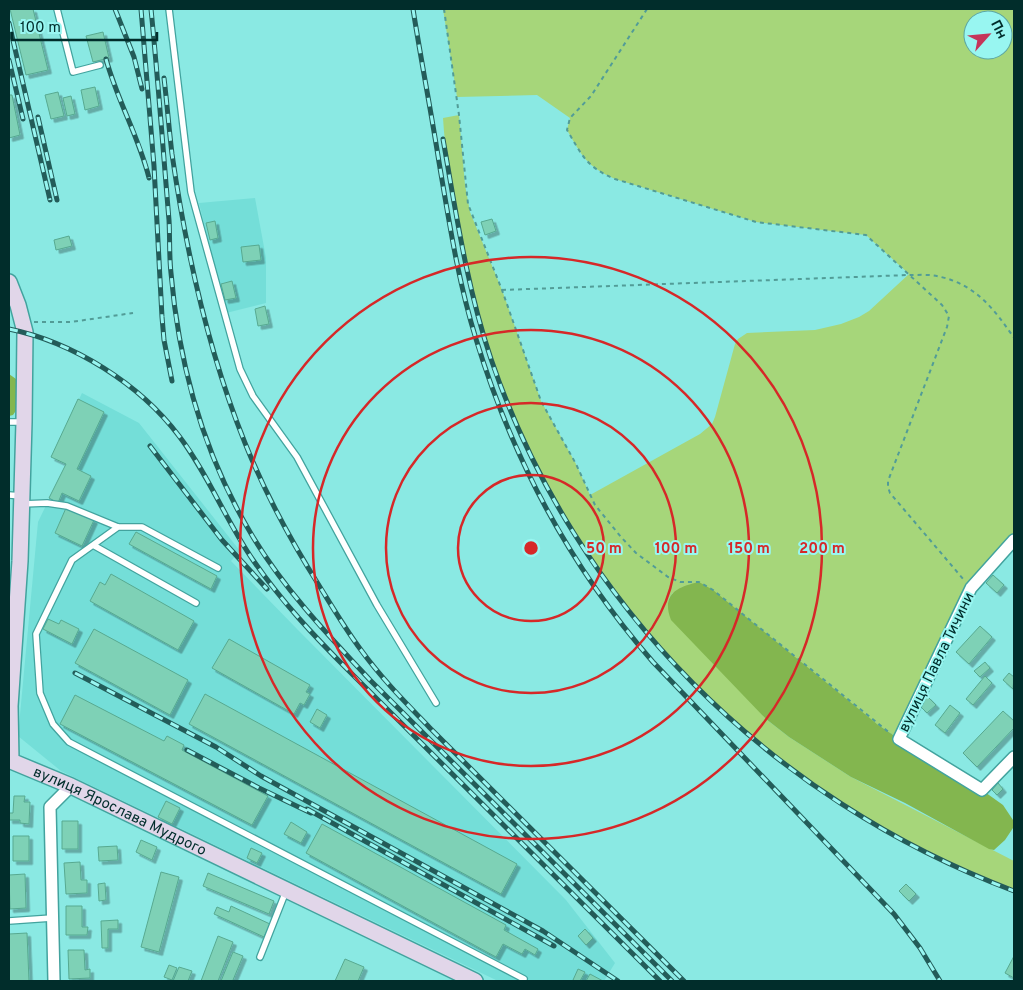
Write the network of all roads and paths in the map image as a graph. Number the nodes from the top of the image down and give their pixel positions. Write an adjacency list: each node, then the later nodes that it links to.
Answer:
1 (57, 9): 5 (lane)
2 (170, 9): 21 (lane)
3 (444, 9): 8 (path)
4 (647, 9): 6 (path)
5 (100, 65)
6 (909, 275): 8 (path); 11 (path); 19 (path)
7 (9, 282): 10 (street, вулиця Ярослава Мудрого)
8 (502, 290): 22 (path)
9 (133, 313): 10 (path)
10 (23, 322): 13 (street, вулиця Ярослава Мудрого)
11 (1014, 338)
12 (9, 422): 13 (lane)
13 (24, 422): 14 (street, вулиця Ярослава Мудрого)
14 (18, 498): 15 (lane); 24 (street, вулиця Ярослава Мудрого)
15 (118, 527): 17 (lane); 18 (lane)
16 (1014, 540): 19 (street, вулиця Павла Тичини)
17 (93, 545): 20 (lane); 30 (lane)
18 (218, 568)
19 (971, 588): 22 (street, вулиця Павла Тичини)
20 (196, 603)
21 (436, 703)
22 (899, 739): 23 (street)
23 (1014, 757)
24 (10, 761): 25 (street, вулиця Ярослава Мудрого)
25 (71, 786): 26 (street, вулиця Ярослава Мудрого); 27 (street)
26 (287, 890): 29 (lane); 32 (street, вулиця Ярослава Мудрого)
27 (52, 918): 28 (lane); 31 (street)
28 (9, 921)
29 (260, 957)
30 (524, 978)
31 (54, 981)
32 (474, 981)

